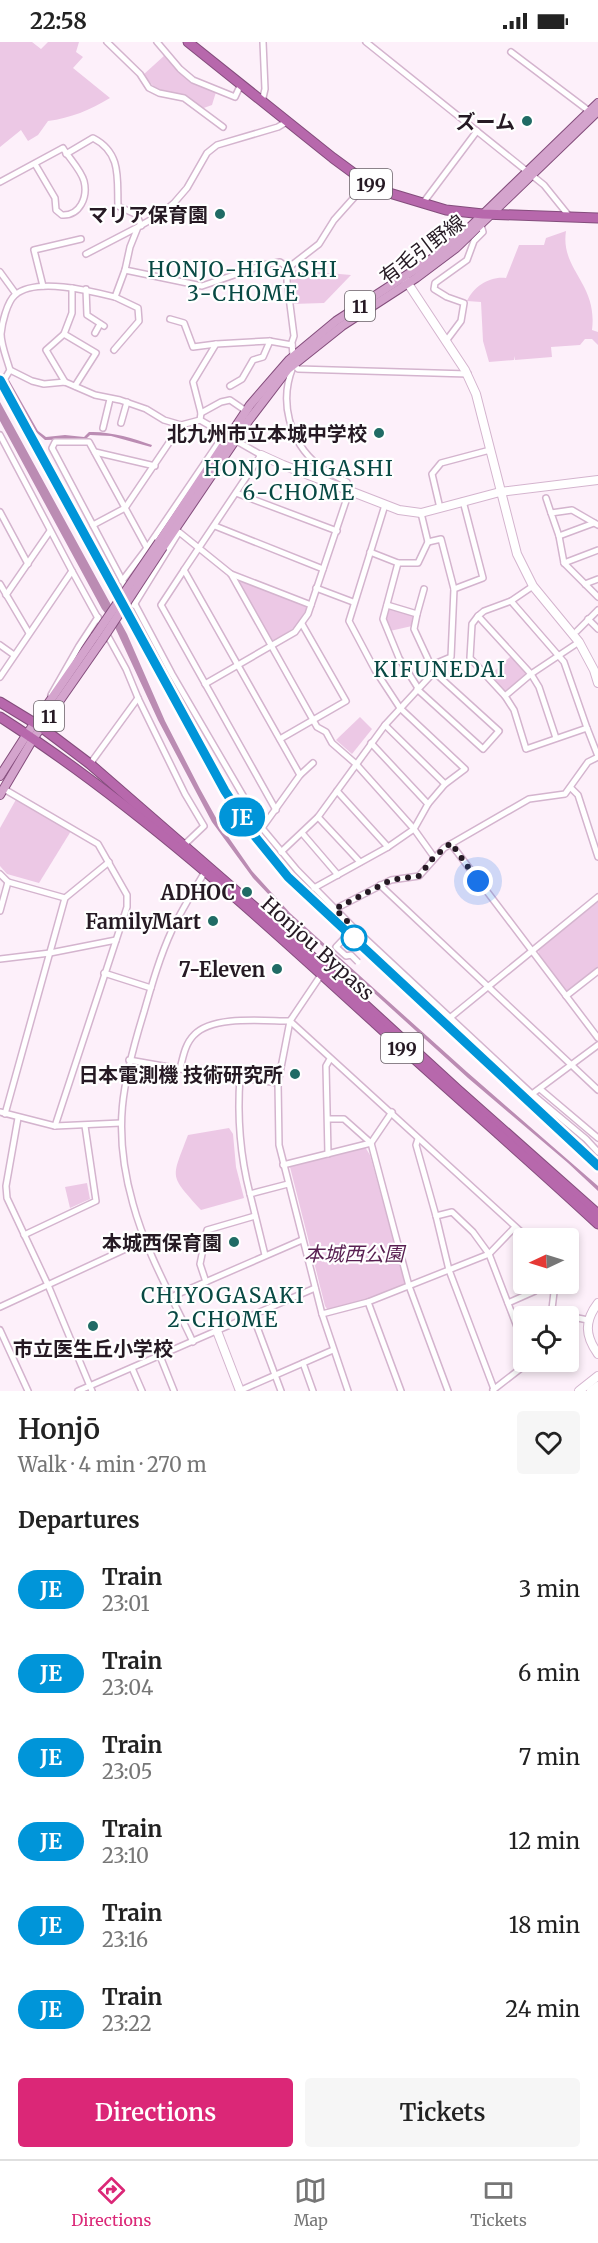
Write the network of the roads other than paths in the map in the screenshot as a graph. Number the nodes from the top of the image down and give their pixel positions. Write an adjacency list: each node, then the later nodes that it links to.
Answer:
1 (107, 42): 12 (street)
2 (157, 42): 7 (street)
3 (188, 42): 7 (highway, 199)
4 (263, 42): 8 (street)
5 (366, 42): 13 (street)
6 (512, 51): 10 (street)
7 (241, 84): 8 (highway, 199)
8 (262, 102): 11 (highway, 199)
9 (598, 103): 10 (main road, 有毛引野線 / 11)
10 (594, 111): 16 (main road, 有毛引野線 / 11)
11 (288, 122): 18 (highway, 199); 24 (street)
12 (223, 128)
13 (477, 131): 16 (street); 19 (street)
14 (66, 154): 15 (street); 15 (street); 24 (street)
15 (35, 164): 17 (street)
16 (529, 173): 20 (main road, 有毛引野線 / 11); 21 (street)
17 (0, 182)
18 (368, 183): 19 (highway, 199); 27 (street)
19 (422, 204): 20 (highway, 199)
20 (488, 214): 21 (highway, 199); 23 (main road, 有毛引野線 / 11); 30 (main road, 有毛引野線 / 11)
21 (570, 217): 22 (highway, 199)
22 (596, 220)
23 (481, 225): 30 (main road, 有毛引野線 / 11); 41 (street)
24 (139, 227): 26 (street); 28 (street)
25 (81, 239): 31 (street)
26 (86, 254)
27 (288, 268): 28 (street); 43 (street)
28 (126, 270): 35 (street)
29 (0, 272): 34 (street)
30 (406, 280): 41 (street); 45 (main road, 有毛引野線 / 11)
31 (43, 286): 32 (street); 34 (street)
32 (72, 288): 33 (street); 38 (street)
33 (86, 289): 35 (street); 37 (street)
34 (16, 294): 39 (street)
35 (115, 297): 44 (street)
36 (170, 319): 42 (street)
37 (94, 333)
38 (64, 334): 48 (street); 49 (street)
39 (0, 335): 46 (street)
40 (270, 341): 42 (street); 43 (street); 50 (street)
41 (446, 341): 47 (street)
42 (216, 344): 55 (street)
43 (292, 345): 45 (street)
44 (114, 350)
45 (293, 361): 47 (street); 54 (main road, 有毛引野線 / 11); 60 (main road, 有毛引野線 / 11); 66 (street)
46 (10, 370): 48 (street); 51 (street)
47 (468, 374): 61 (street)
48 (65, 382): 49 (street)
49 (75, 386): 52 (street)
50 (230, 386)
51 (0, 387)
52 (110, 399): 53 (street); 58 (street)
53 (127, 402): 56 (street); 57 (street)
54 (246, 411): 55 (street); 60 (main road, 有毛引野線 / 11)
55 (201, 416): 57 (street); 60 (street)
56 (122, 423)
57 (181, 425): 64 (street)
58 (103, 428)
59 (0, 435): 80 (street)
60 (233, 439): 63 (street); 81 (main road, 有毛引野線 / 11); 85 (main road, 有毛引野線 / 11); 86 (street)
61 (490, 450): 67 (street); 73 (street)
62 (95, 452): 64 (street); 72 (street); 78 (street)
63 (261, 455): 66 (street); 68 (street)
64 (155, 466): 72 (street)
65 (598, 480): 67 (street)
66 (349, 492): 71 (street); 82 (street)
67 (500, 492): 70 (street); 101 (street)
68 (236, 493): 79 (street); 82 (street)
69 (546, 498): 76 (street)
70 (463, 501): 73 (street); 104 (street)
71 (385, 505): 75 (street); 89 (street)
72 (124, 508): 78 (street); 86 (street)
73 (440, 508): 75 (street)
74 (0, 512): 92 (street)
75 (421, 513): 84 (street)
76 (551, 513): 77 (street); 83 (street)
77 (596, 524): 83 (street)
78 (93, 525): 98 (street)
79 (215, 526): 87 (street); 93 (street)
80 (50, 531): 92 (street); 95 (street)
81 (177, 531): 85 (main road, 有毛引野線 / 11); 87 (street); 110 (street)
82 (337, 531): 93 (street)
83 (559, 536): 91 (street)
84 (428, 542): 90 (street); 104 (street)
85 (161, 544): 122 (main road, 有毛引野線 / 11, bridge)
86 (147, 548): 98 (street)
87 (200, 548): 94 (street); 96 (street)
88 (598, 550): 91 (street)
89 (370, 552): 90 (street); 109 (street)
90 (398, 563): 111 (street)
91 (564, 563): 100 (street)
92 (28, 564): 105 (street)
93 (323, 569): 102 (street)
94 (184, 570): 128 (street); 133 (street)
95 (72, 571): 116 (street); 121 (street)
96 (231, 574): 112 (street); 125 (street)
97 (598, 579): 100 (street)
98 (122, 581): 110 (street)
99 (0, 584): 105 (street)
100 (585, 584): 107 (street)
101 (533, 586): 108 (street); 123 (street)
102 (316, 588): 109 (street); 112 (street)
103 (424, 589): 114 (street)
104 (454, 589): 129 (street)
105 (6, 595): 121 (street)
106 (135, 597): 122 (street, bridge)
107 (598, 597)
108 (511, 601): 115 (street); 127 (street)
109 (353, 602): 139 (street)
110 (135, 604): 162 (street)
111 (387, 604): 114 (street); 134 (street)
112 (311, 605): 118 (street)
113 (598, 610): 117 (street)
114 (417, 614): 129 (street)
115 (478, 616): 130 (street); 135 (street)
116 (98, 617): 136 (street); 138 (street)
117 (588, 619): 119 (street); 120 (street)
118 (302, 624): 125 (street); 141 (street)
119 (598, 629)
120 (577, 630)
121 (29, 633): 126 (street)
122 (100, 639): 138 (main road, 有毛引野線 / 11); 142 (main road, 有毛引野線 / 11)
123 (579, 642): 127 (street); 132 (street)
124 (0, 645): 126 (street)
125 (271, 646): 128 (street); 141 (street)
126 (14, 655): 131 (street)
127 (559, 656): 130 (street); 144 (street)
128 (238, 665): 133 (street); 147 (street)
129 (433, 669): 134 (street); 134 (street)
130 (531, 674): 135 (street); 146 (street)
131 (0, 677)
132 (598, 683)
133 (205, 684): 160 (street)
134 (418, 688): 139 (street)
135 (505, 696): 146 (street)
136 (138, 698): 151 (street); 167 (street)
137 (0, 702): 142 (highway, Honjou Bypass / 199)
138 (47, 706): 142 (main road, 有毛引野線 / 11)
139 (400, 708): 143 (street); 155 (street)
140 (0, 717): 145 (highway, Honjou Bypass / 199)
141 (313, 720): 147 (street); 152 (street)
142 (38, 725): 145 (main road, 有毛引野線 / 11); 151 (highway, Honjou Bypass / 199)
143 (385, 725): 148 (street); 155 (street)
144 (586, 728): 146 (street); 149 (street)
145 (30, 736): 154 (main road, 有毛引野線 / 11); 158 (main road, 有毛引野線 / 11); 167 (highway, Honjou Bypass / 199)
146 (556, 738)
147 (280, 740): 153 (street)
148 (371, 743): 152 (street); 159 (street)
149 (598, 757): 156 (street)
150 (313, 763): 153 (street)
151 (90, 764): 167 (highway, Honjou Bypass / 199)
152 (356, 764): 157 (street); 163 (street)
153 (300, 775): 160 (street)
154 (0, 776)
155 (445, 784): 159 (street)
156 (571, 788): 165 (street); 170 (street)
157 (337, 791): 161 (street); 166 (street)
158 (2, 792): 171 (street)
159 (428, 804): 163 (street)
160 (276, 810): 162 (street)
161 (318, 817): 164 (street); 172 (street)
162 (262, 828): 168 (street)
163 (414, 829): 166 (street); 169 (street)
164 (302, 833): 168 (street); 175 (street)
165 (451, 843): 169 (street); 185 (street)
166 (388, 847): 172 (street)
167 (182, 848): 173 (highway, Honjou Bypass / 199)
168 (281, 852): 178 (street)
169 (434, 857): 177 (street)
170 (598, 857)
171 (109, 862): 180 (street); 184 (street)
172 (360, 862): 175 (street)
173 (206, 869): 189 (highway, Honjou Bypass / 199); 193 (street)
174 (0, 874): 176 (street)
175 (338, 875): 178 (street)
176 (8, 882): 180 (street); 182 (street)
177 (380, 885): 181 (street); 192 (street)
178 (314, 888): 181 (street)
179 (598, 897): 185 (street)
180 (65, 898): 186 (street)
181 (335, 909): 183 (street)
182 (0, 911)
183 (354, 928): 188 (street, bridge); 195 (street)
184 (116, 940): 186 (street); 191 (street)
185 (532, 951): 192 (street); 194 (street)
186 (50, 953): 187 (street); 209 (street)
187 (0, 959)
188 (358, 962)
189 (324, 971): 196 (street); 223 (highway, Honjou Bypass / 199); 226 (highway, Honjou Bypass / 199)
190 (598, 971): 194 (street)
191 (104, 973): 193 (street); 213 (street)
192 (489, 987): 195 (street); 201 (street)
193 (151, 988): 200 (street)
194 (566, 996): 197 (street)
195 (451, 1017): 207 (street)
196 (290, 1021): 199 (street); 202 (street); 204 (street)
197 (598, 1038)
198 (598, 1045): 201 (street)
199 (330, 1059): 208 (street); 211 (street)
200 (129, 1060): 202 (street); 212 (street)
201 (572, 1064): 205 (street); 206 (street)
202 (180, 1069): 203 (street)
203 (240, 1077): 204 (street); 222 (street)
204 (278, 1083): 220 (street)
205 (540, 1089): 207 (street); 216 (street)
206 (598, 1090)
207 (532, 1094): 218 (street)
208 (392, 1112): 215 (street); 217 (street)
209 (3, 1113): 210 (street)
210 (18, 1118): 213 (street); 228 (street)
211 (327, 1119): 217 (street); 219 (street)
212 (121, 1123): 214 (street); 229 (street)
213 (55, 1126): 214 (street)
214 (86, 1126): 228 (street)
215 (418, 1138): 225 (street); 227 (street)
216 (598, 1138)
217 (371, 1143): 219 (street); 236 (street)
218 (598, 1152)
219 (328, 1155): 220 (street)
220 (283, 1165): 221 (street)
221 (288, 1184): 222 (street); 230 (street)
222 (250, 1194): 224 (street)
223 (598, 1214)
224 (255, 1216): 232 (street); 234 (street)
225 (436, 1216): 231 (street); 233 (street)
226 (598, 1224)
227 (515, 1227): 231 (street)
228 (24, 1235): 235 (street)
229 (145, 1240): 235 (street); 239 (street)
230 (302, 1240): 232 (street); 237 (street)
231 (489, 1254): 233 (street); 241 (street)
232 (265, 1255): 234 (street)
233 (450, 1270): 236 (street); 262 (street)
234 (206, 1282): 239 (street)
235 (48, 1285): 243 (street); 261 (street)
236 (409, 1286): 240 (street); 272 (street)
237 (315, 1288): 244 (street); 245 (street)
238 (528, 1294): 241 (street)
239 (171, 1297): 251 (street)
240 (368, 1302): 244 (street); 271 (street)
241 (508, 1303): 246 (street)
242 (598, 1303): 248 (street)
243 (0, 1307)
244 (322, 1314): 252 (street)
245 (253, 1316): 250 (street); 258 (street)
246 (513, 1316)
247 (579, 1319): 248 (street)
248 (588, 1320): 253 (street)
249 (0, 1330): 263 (street)
250 (217, 1331): 251 (street); 267 (street)
251 (193, 1342): 254 (street)
252 (333, 1350): 255 (street); 270 (street)
253 (598, 1354)
254 (160, 1356): 256 (street); 266 (street)
255 (303, 1363): 258 (street); 269 (street)
256 (132, 1368): 261 (street); 265 (street)
257 (516, 1372): 262 (street)
258 (275, 1376): 267 (street); 268 (street)
259 (598, 1376): 273 (street)
260 (598, 1386): 274 (street)
261 (91, 1388): 264 (street)
262 (493, 1390)
263 (28, 1391)
264 (78, 1391)
265 (142, 1391)
266 (174, 1391)
267 (240, 1391)
268 (281, 1391)
269 (313, 1391)
270 (348, 1391)
271 (401, 1391)
272 (448, 1391)
273 (579, 1391)
274 (591, 1391)

